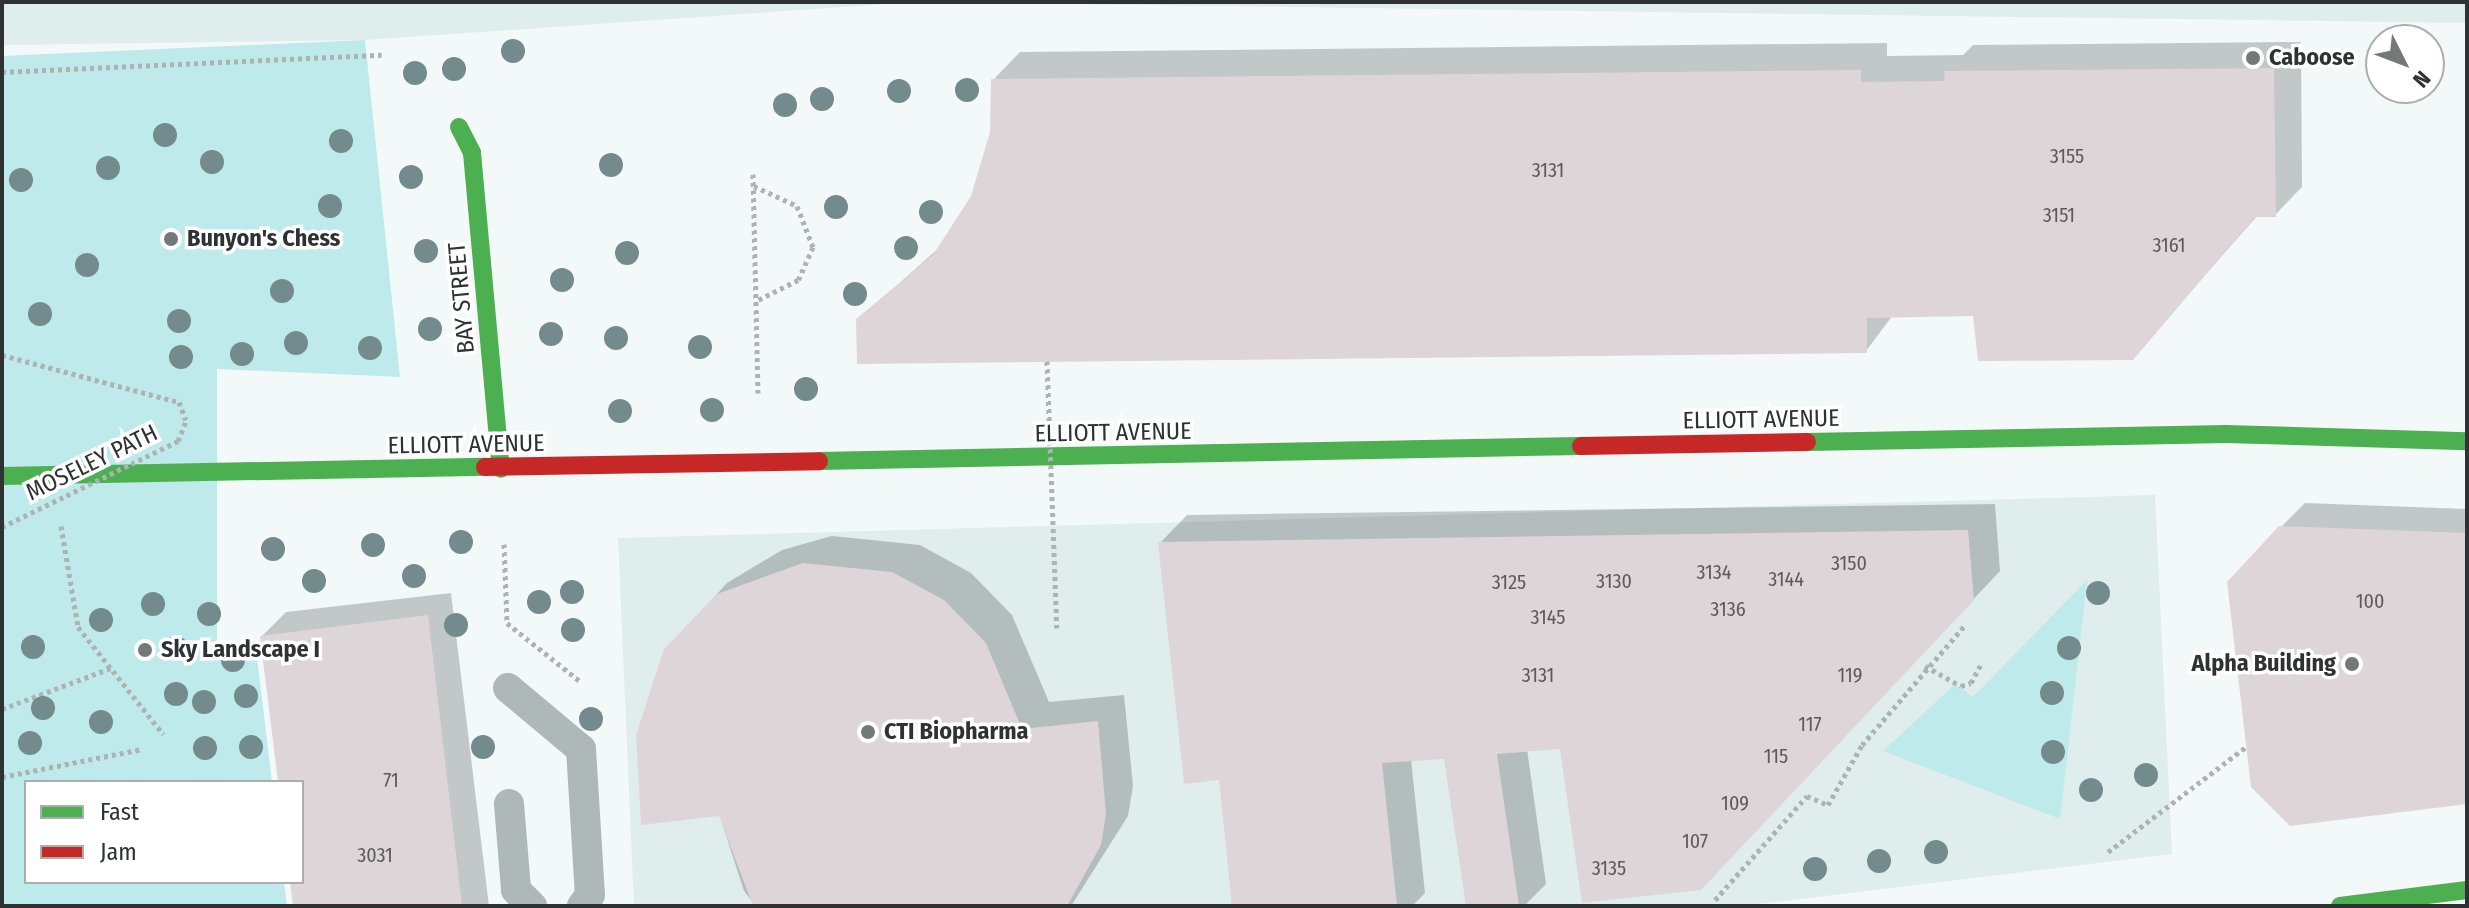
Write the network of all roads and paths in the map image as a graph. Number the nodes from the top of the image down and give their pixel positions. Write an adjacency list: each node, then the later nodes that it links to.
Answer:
1 (382, 55): 2 (path)
2 (2, 72)
3 (459, 127): 11 (main road, BAY STREET)
4 (753, 174): 5 (path)
5 (754, 186): 6 (path); 6 (path)
6 (756, 301): 9 (path)
7 (2, 355): 13 (path, MOSELEY PATH, bridge)
8 (1047, 361): 17 (path, bridge)
9 (758, 393)
10 (2467, 441): 11 (main road, ELLIOTT AVENUE)
11 (501, 469): 12 (main road, ELLIOTT AVENUE)
12 (2, 476)
13 (52, 503): 14 (path, MOSELEY PATH, bridge); 20 (path)
14 (2, 527)
15 (504, 544): 21 (path)
16 (1966, 624): 19 (path)
17 (1057, 628)
18 (1982, 662): 19 (path)
19 (1925, 666): 31 (path)
20 (111, 668): 23 (path); 24 (path)
21 (581, 682)
22 (508, 688): 33 (lane)
23 (2, 709)
24 (163, 734)
25 (2247, 746): 29 (path)
26 (142, 749): 27 (path)
27 (2, 777)
28 (509, 804): 32 (lane)
29 (2108, 852)
30 (2467, 890): 34 (main road)
31 (1715, 900)
32 (532, 906)
33 (582, 906)
34 (2340, 906)

